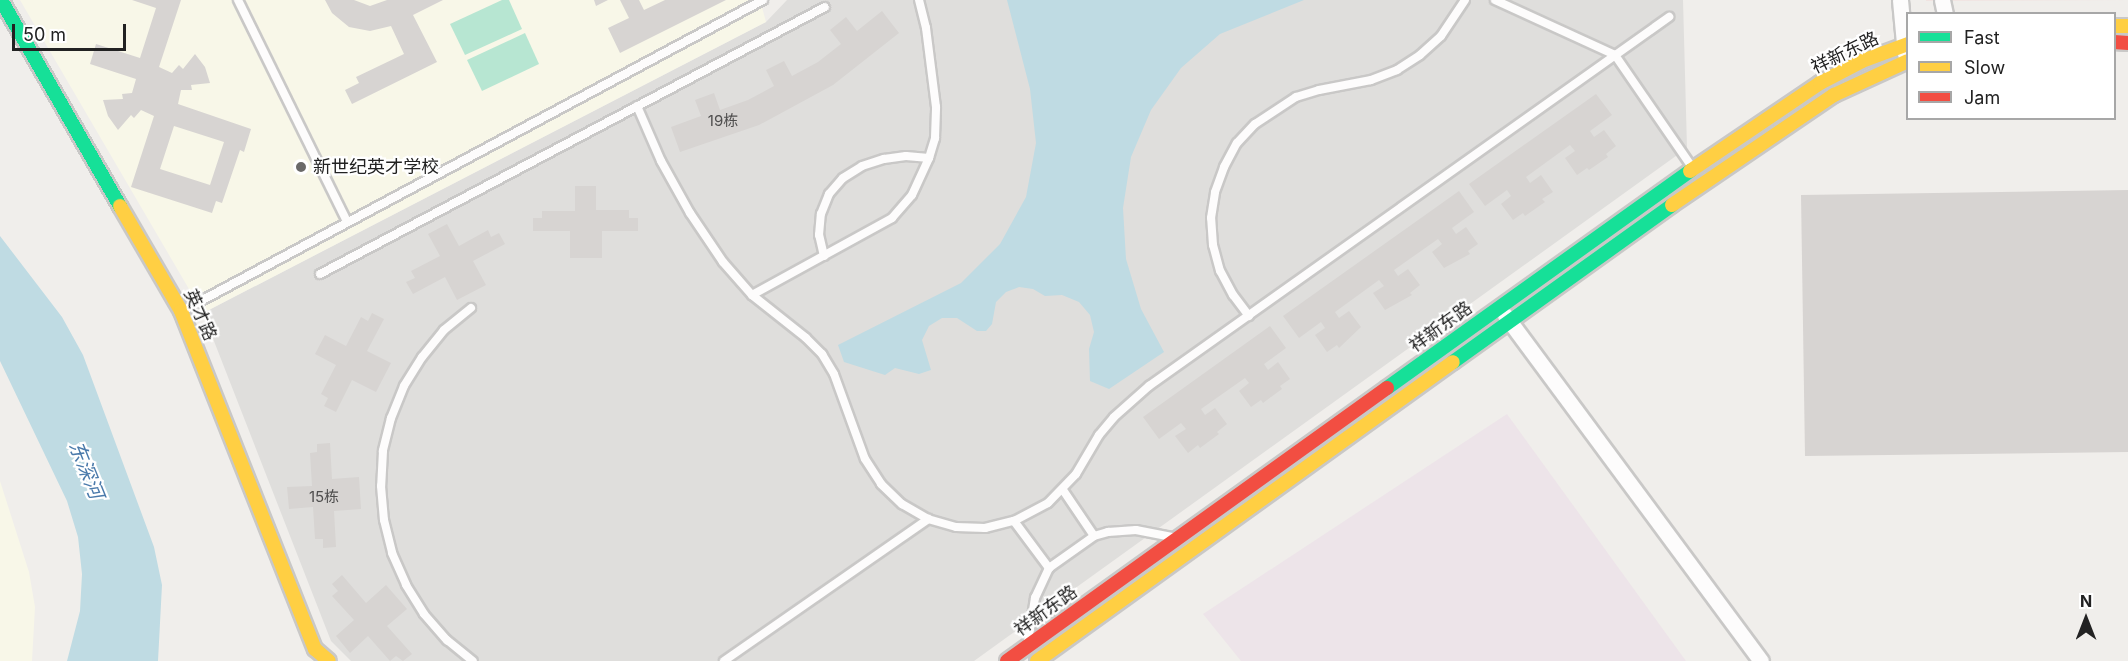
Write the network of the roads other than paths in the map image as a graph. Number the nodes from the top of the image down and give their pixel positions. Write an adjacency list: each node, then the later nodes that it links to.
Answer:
1 (1, 0): 23 (street, 英才路)
2 (238, 0): 17 (lane)
3 (763, 0): 17 (lane)
4 (919, 0): 14 (lane)
5 (1465, 0): 24 (lane)
6 (1495, 0): 11 (lane)
7 (1900, 0): 10 (street)
8 (825, 7): 13 (lane)
9 (1669, 17): 11 (lane)
10 (1906, 44): 15 (street, 祥新东路)
11 (1615, 55): 15 (lane); 24 (lane)
12 (1906, 61): 16 (street, 祥新东路)
13 (637, 106): 19 (lane); 20 (lane)
14 (929, 158): 18 (lane); 18 (lane)
15 (1693, 168): 16 (lane); 21 (street, 祥新东路)
16 (1703, 183): 25 (street, 祥新东路)
17 (347, 222): 23 (lane)
18 (824, 256): 20 (lane)
19 (320, 274)
20 (752, 295): 27 (lane)
21 (1500, 307): 25 (street); 30 (street, 祥新东路)
22 (471, 308): 34 (lane)
23 (181, 311): 33 (street, 英才路)
24 (1250, 316): 26 (lane)
25 (1510, 321): 37 (street, 祥新东路); 38 (street)
26 (1063, 490): 28 (lane); 29 (lane)
27 (928, 519): 28 (lane); 35 (lane)
28 (1014, 521): 31 (lane)
29 (1094, 536): 30 (lane); 31 (lane)
30 (1178, 539): 32 (street, 祥新东路)
31 (1048, 568): 32 (lane)
32 (1028, 646): 36 (street, 祥新东路)
33 (329, 661)
34 (473, 661)
35 (724, 661)
36 (1007, 661)
37 (1037, 661)
38 (1761, 661)

